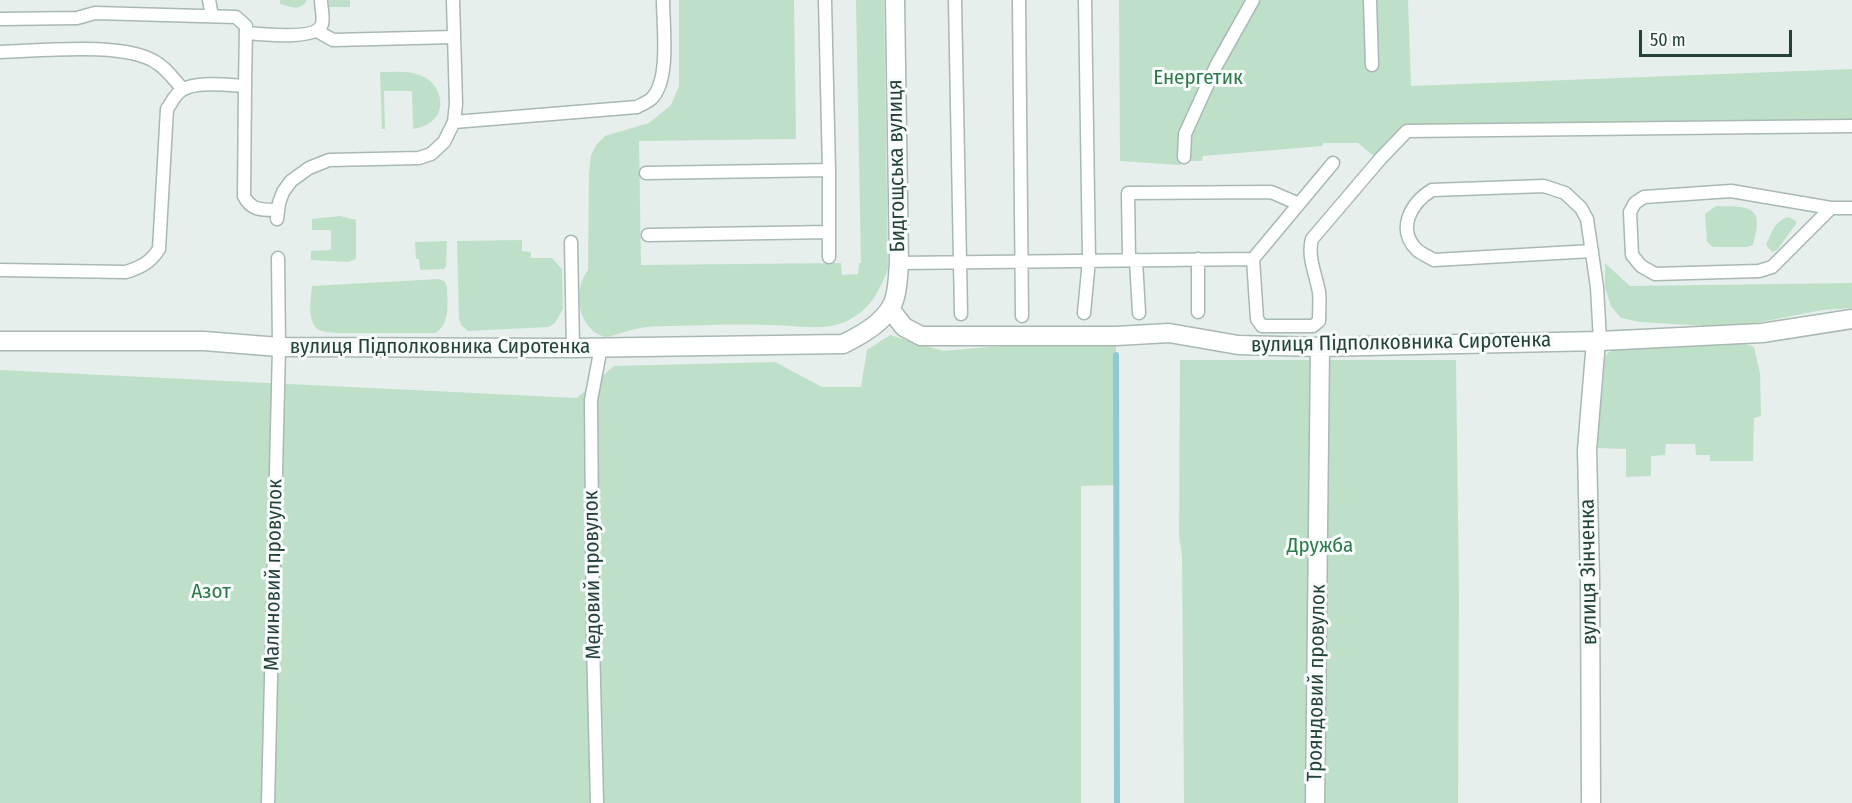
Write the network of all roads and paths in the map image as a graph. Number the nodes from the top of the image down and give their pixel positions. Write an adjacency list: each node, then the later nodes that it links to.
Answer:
1 (209, 0): 12 (lane)
2 (321, 0): 14 (lane)
3 (453, 0): 16 (lane)
4 (663, 0): 21 (lane)
5 (825, 0): 25 (lane)
6 (895, 0): 41 (street, Бидгощська вулиця)
7 (955, 0): 42 (lane)
8 (1019, 0): 40 (lane)
9 (1085, 0): 38 (lane)
10 (1253, 0): 23 (lane)
11 (1370, 0): 18 (lane)
12 (212, 16): 13 (lane); 15 (lane)
13 (0, 19)
14 (317, 32): 15 (lane); 16 (lane)
15 (246, 33): 19 (lane)
16 (454, 37): 21 (lane)
17 (0, 52): 20 (lane)
18 (1372, 65)
19 (245, 86): 20 (lane); 21 (lane)
20 (183, 89): 43 (lane)
21 (454, 122)
22 (1852, 126): 37 (lane)
23 (1184, 157)
24 (1333, 163): 27 (lane)
25 (829, 170): 26 (lane); 30 (lane)
26 (646, 173)
27 (1299, 204): 37 (lane); 39 (lane)
28 (1831, 208): 28 (lane); 29 (lane)
29 (1852, 208)
30 (829, 232): 31 (lane); 34 (lane)
31 (648, 235)
32 (572, 242): 56 (lane)
33 (1592, 251): 33 (lane); 52 (lane)
34 (829, 257)
35 (278, 258): 53 (lane, Малиновий провулок)
36 (1198, 259): 37 (lane); 39 (lane); 45 (lane)
37 (1254, 259)
38 (1089, 260): 39 (lane); 40 (lane); 48 (lane)
39 (1132, 260): 46 (lane)
40 (1022, 261): 42 (lane); 49 (lane)
41 (899, 263): 42 (lane); 44 (street, Бидгощська вулиця)
42 (960, 263): 47 (lane)
43 (0, 270)
44 (890, 309): 54 (street, вулиця Підполковника Сиротенка); 55 (street, вулиця Підполковника Сиротенка)
45 (1198, 312)
46 (1138, 313)
47 (962, 314)
48 (1084, 314)
49 (1022, 316)
50 (1852, 319): 52 (street, вулиця Підполковника Сиротенка)
51 (0, 341): 53 (street, вулиця Підполковника Сиротенка)
52 (1598, 341): 55 (street, вулиця Підполковника Сиротенка); 60 (street, вулиця Зінченка)
53 (279, 347): 56 (street, вулиця Підполковника Сиротенка); 57 (lane, Малиновий провулок)
54 (601, 347): 56 (street, вулиця Підполковника Сиротенка); 58 (lane, Медовий провулок)
55 (1320, 347): 59 (street, Трояндовий провулок)
56 (573, 348)
57 (268, 803)
58 (597, 803)
59 (1315, 803)
60 (1592, 803)

